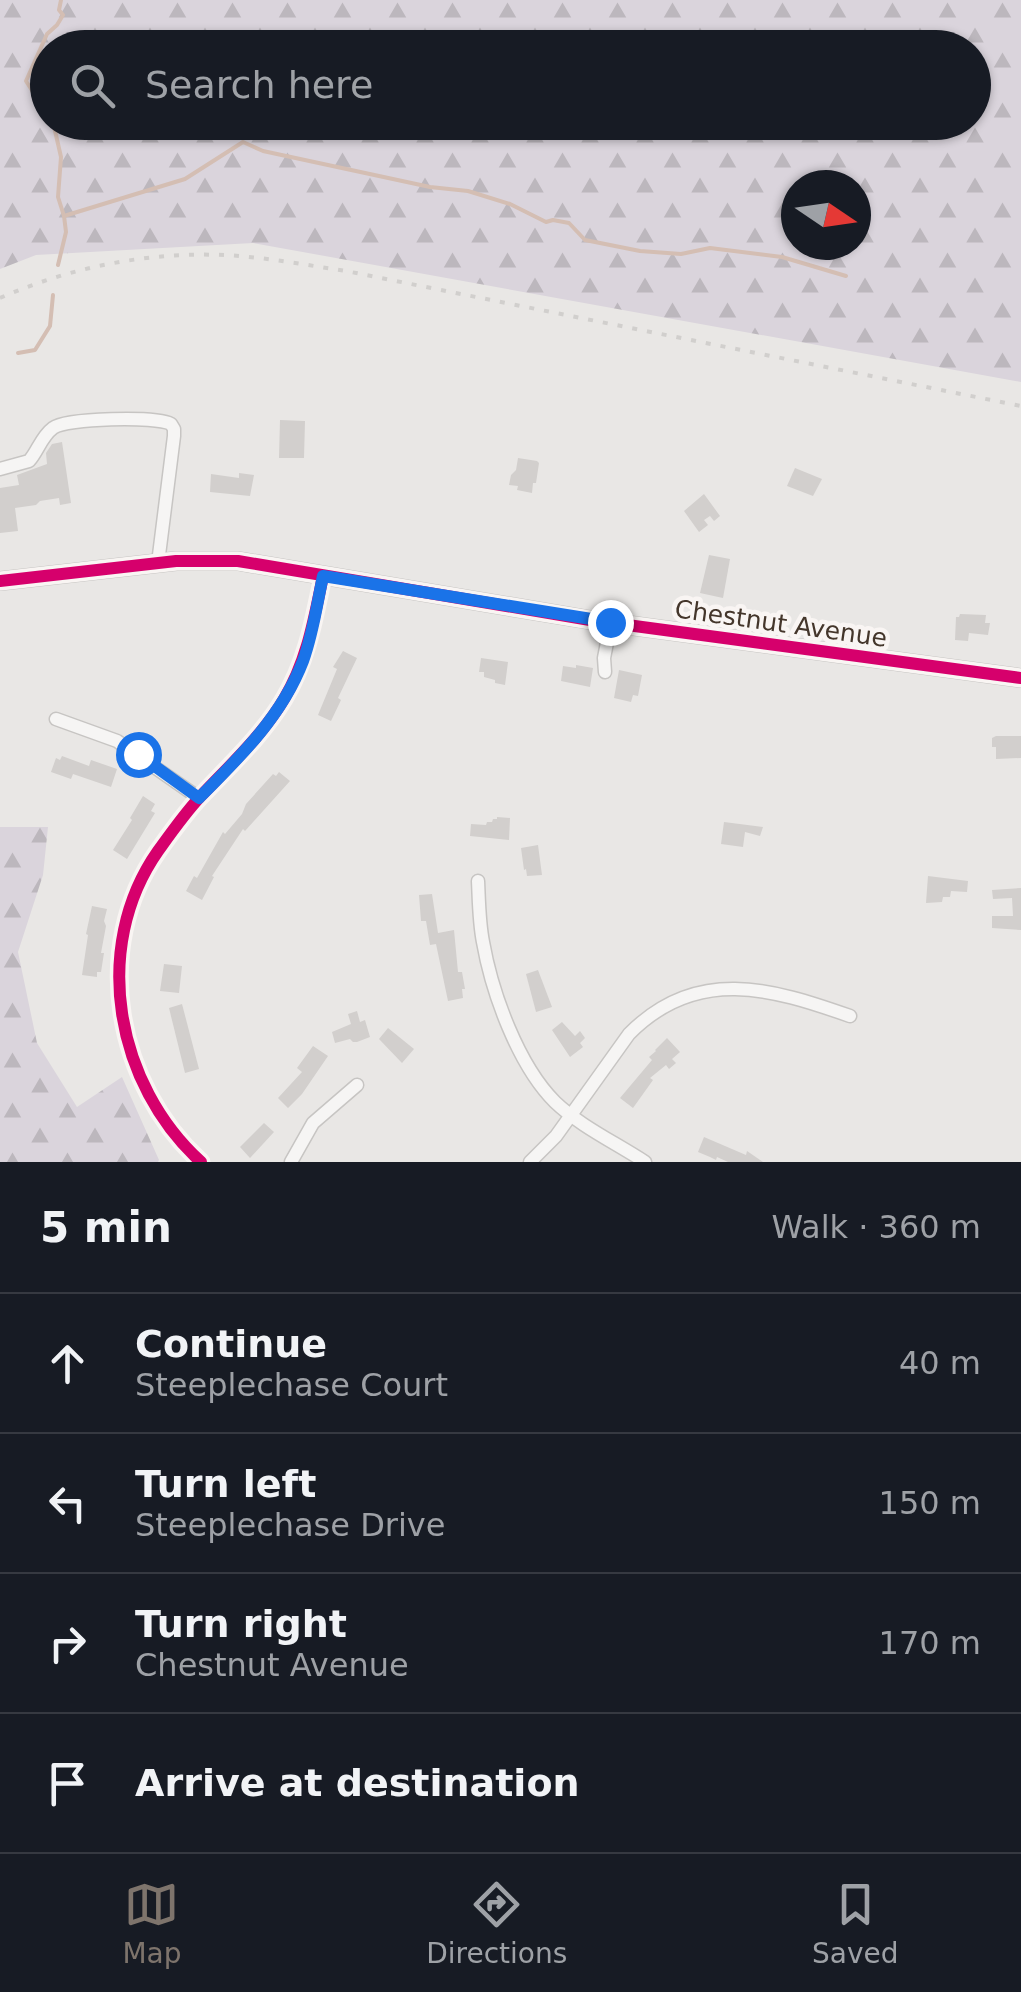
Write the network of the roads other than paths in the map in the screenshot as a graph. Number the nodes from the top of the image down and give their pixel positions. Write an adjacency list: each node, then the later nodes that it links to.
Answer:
1 (0, 469): 2 (street)
2 (158, 564): 3 (street, Chestnut Avenue); 4 (street, Chestnut Avenue)
3 (323, 576): 5 (street, Chestnut Avenue); 9 (street)
4 (0, 581)
5 (610, 622): 6 (street); 7 (street, Chestnut Avenue)
6 (605, 672)
7 (1021, 678)
8 (56, 718): 9 (street)
9 (199, 798): 14 (street)
10 (478, 881): 13 (street)
11 (850, 1016): 13 (street)
12 (357, 1085): 15 (street)
13 (572, 1115): 16 (street); 17 (street)
14 (201, 1162)
15 (291, 1162)
16 (530, 1162)
17 (645, 1162)

